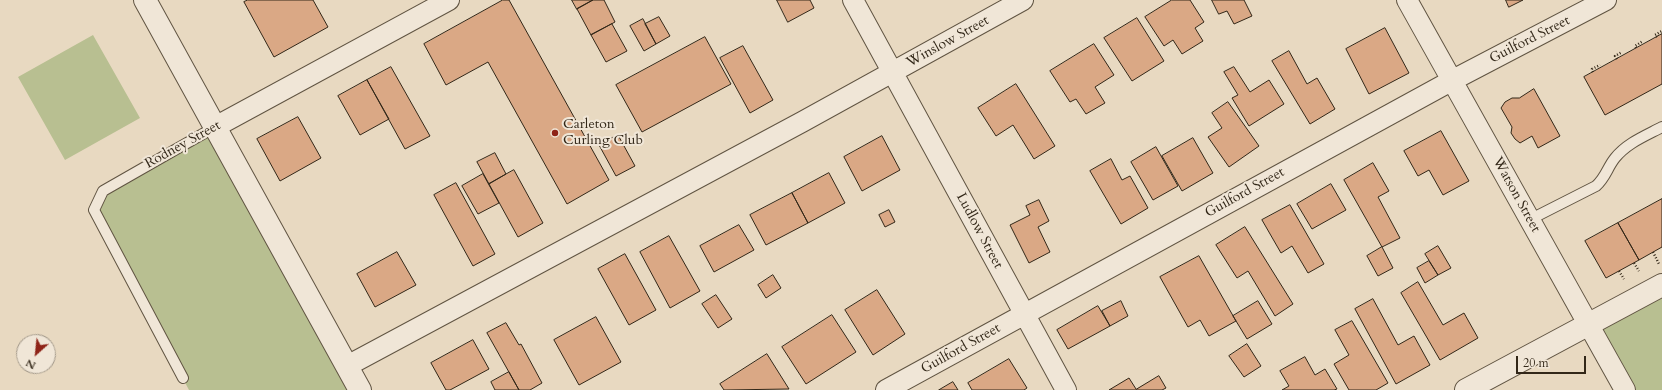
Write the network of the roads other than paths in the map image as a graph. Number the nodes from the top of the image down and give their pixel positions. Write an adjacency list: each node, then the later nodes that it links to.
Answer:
1 (145, 0): 9 (street)
2 (449, 0): 9 (street, Rodney Street)
3 (853, 0): 7 (street, Ludlow Street)
4 (1023, 0): 7 (street, Winslow Street)
5 (1407, 0): 8 (street, Watson Street)
6 (1606, 0): 8 (street, Guilford Street)
7 (893, 72): 13 (street, Ludlow Street); 15 (street, Winslow Street)
8 (1452, 81): 11 (street, Watson Street); 13 (street, Guilford Street)
9 (215, 127): 15 (street); 16 (lane, Rodney Street)
10 (1662, 127): 11 (lane)
11 (1529, 220): 14 (street, Watson Street)
12 (1662, 285): 14 (street)
13 (1024, 314): 18 (street, Guilford Street); 19 (street, Ludlow Street)
14 (1588, 324): 20 (street); 21 (street, Watson Street)
15 (347, 366): 17 (street)
16 (183, 378)
17 (360, 390)
18 (886, 390)
19 (1066, 390)
20 (1466, 390)
21 (1625, 390)

